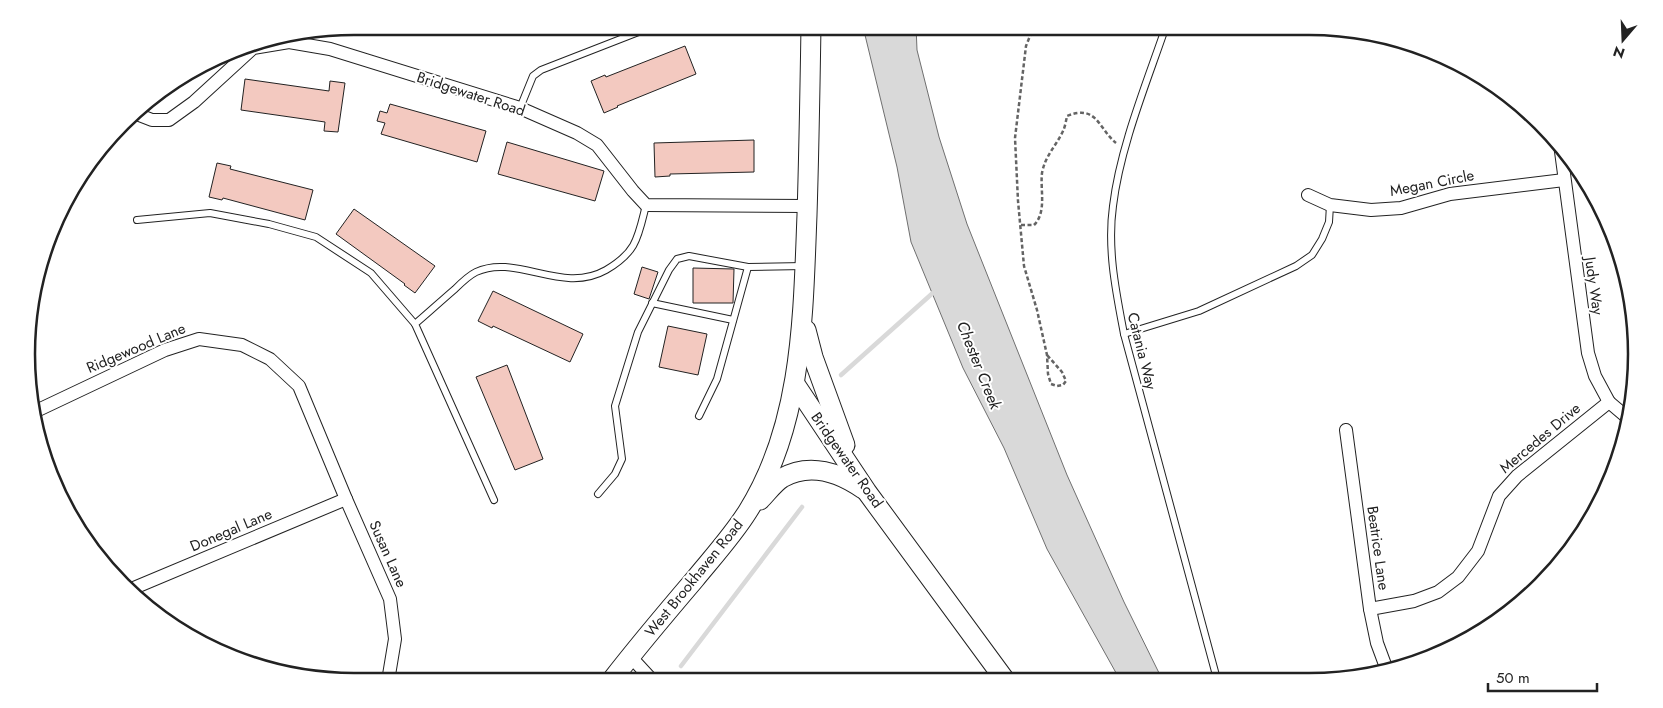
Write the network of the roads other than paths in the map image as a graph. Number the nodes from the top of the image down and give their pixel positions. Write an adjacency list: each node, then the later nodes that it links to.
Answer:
1 (631, 35): 6 (lane)
2 (811, 35): 13 (street)
3 (1163, 35): 21 (lane, Catania Way)
4 (285, 43): 6 (street, Bridgewater Road)
5 (247, 53): 7 (street, Bridgewater Road)
6 (520, 108): 11 (street, Bridgewater Road)
7 (142, 116)
8 (1562, 160): 9 (street, Judy Way)
9 (1564, 180): 12 (street, Megan Circle); 23 (street, Judy Way)
10 (1308, 194): 12 (street, Megan Circle)
11 (646, 205): 13 (street); 20 (lane)
12 (1330, 205): 21 (lane)
13 (807, 206): 15 (street)
14 (137, 220): 20 (lane)
15 (805, 266): 16 (lane); 18 (street)
16 (748, 267): 17 (lane); 19 (lane)
17 (652, 302): 19 (lane); 29 (lane)
18 (803, 314): 22 (street); 28 (street)
19 (733, 320): 26 (lane)
20 (415, 324): 31 (lane)
21 (1124, 334): 41 (lane, Catania Way)
22 (795, 384): 28 (street, Bridgewater Road); 32 (street, West Brookhaven Road)
23 (1609, 402): 25 (street, Judy Way); 34 (street, Mercedes Drive)
24 (40, 409): 30 (street, Ridgewood Lane)
25 (1622, 413)
26 (699, 416)
27 (1346, 430): 34 (street, Beatrice Lane)
28 (867, 492): 32 (street); 40 (street, Bridgewater Road)
29 (598, 494)
30 (346, 500): 33 (street, Donegal Lane); 37 (street, Susan Lane)
31 (494, 500)
32 (748, 511): 35 (street, West Brookhaven Road)
33 (136, 587)
34 (1370, 609): 36 (street, Beatrice Lane)
35 (630, 656): 38 (street, West Brookhaven Road); 39 (street)
36 (1385, 664)
37 (389, 673)
38 (617, 673)
39 (646, 673)
40 (1001, 673)
41 (1216, 673)

